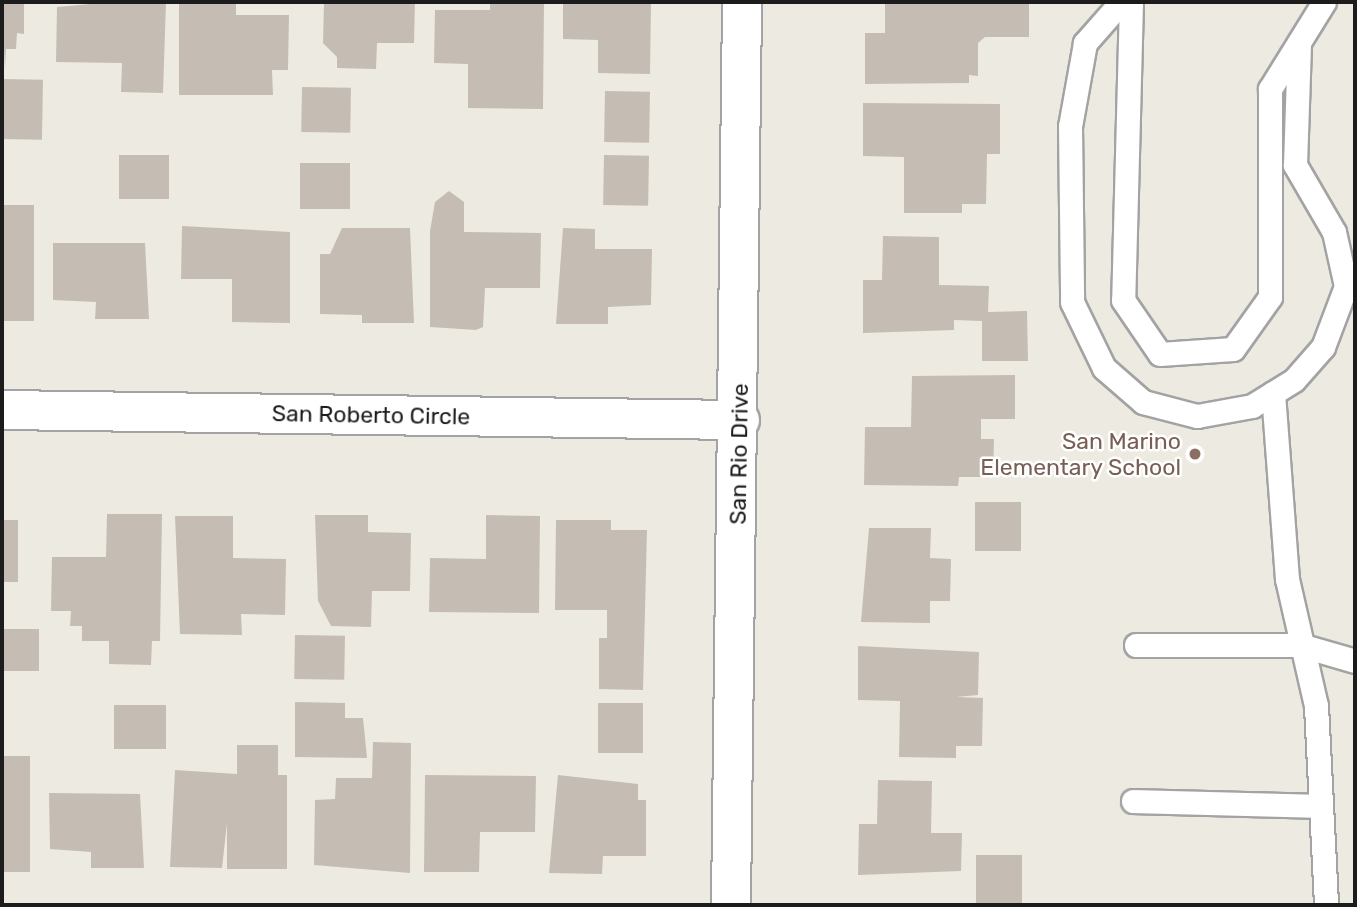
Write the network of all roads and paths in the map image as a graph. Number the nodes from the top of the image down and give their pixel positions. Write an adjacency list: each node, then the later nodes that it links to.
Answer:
1 (741, 2): 8 (street, San Rio Drive)
2 (1121, 2): 6 (lane)
3 (1131, 2): 5 (lane)
4 (1324, 2): 5 (lane)
5 (1299, 43): 6 (lane)
6 (1273, 393): 10 (lane)
7 (2, 410): 8 (street, San Roberto Circle)
8 (740, 420): 14 (street, San Rio Drive)
9 (1136, 645): 10 (lane)
10 (1300, 645): 11 (lane); 13 (lane)
11 (1355, 661)
12 (1133, 801): 13 (lane)
13 (1321, 806): 15 (lane)
14 (731, 905)
15 (1326, 905)

